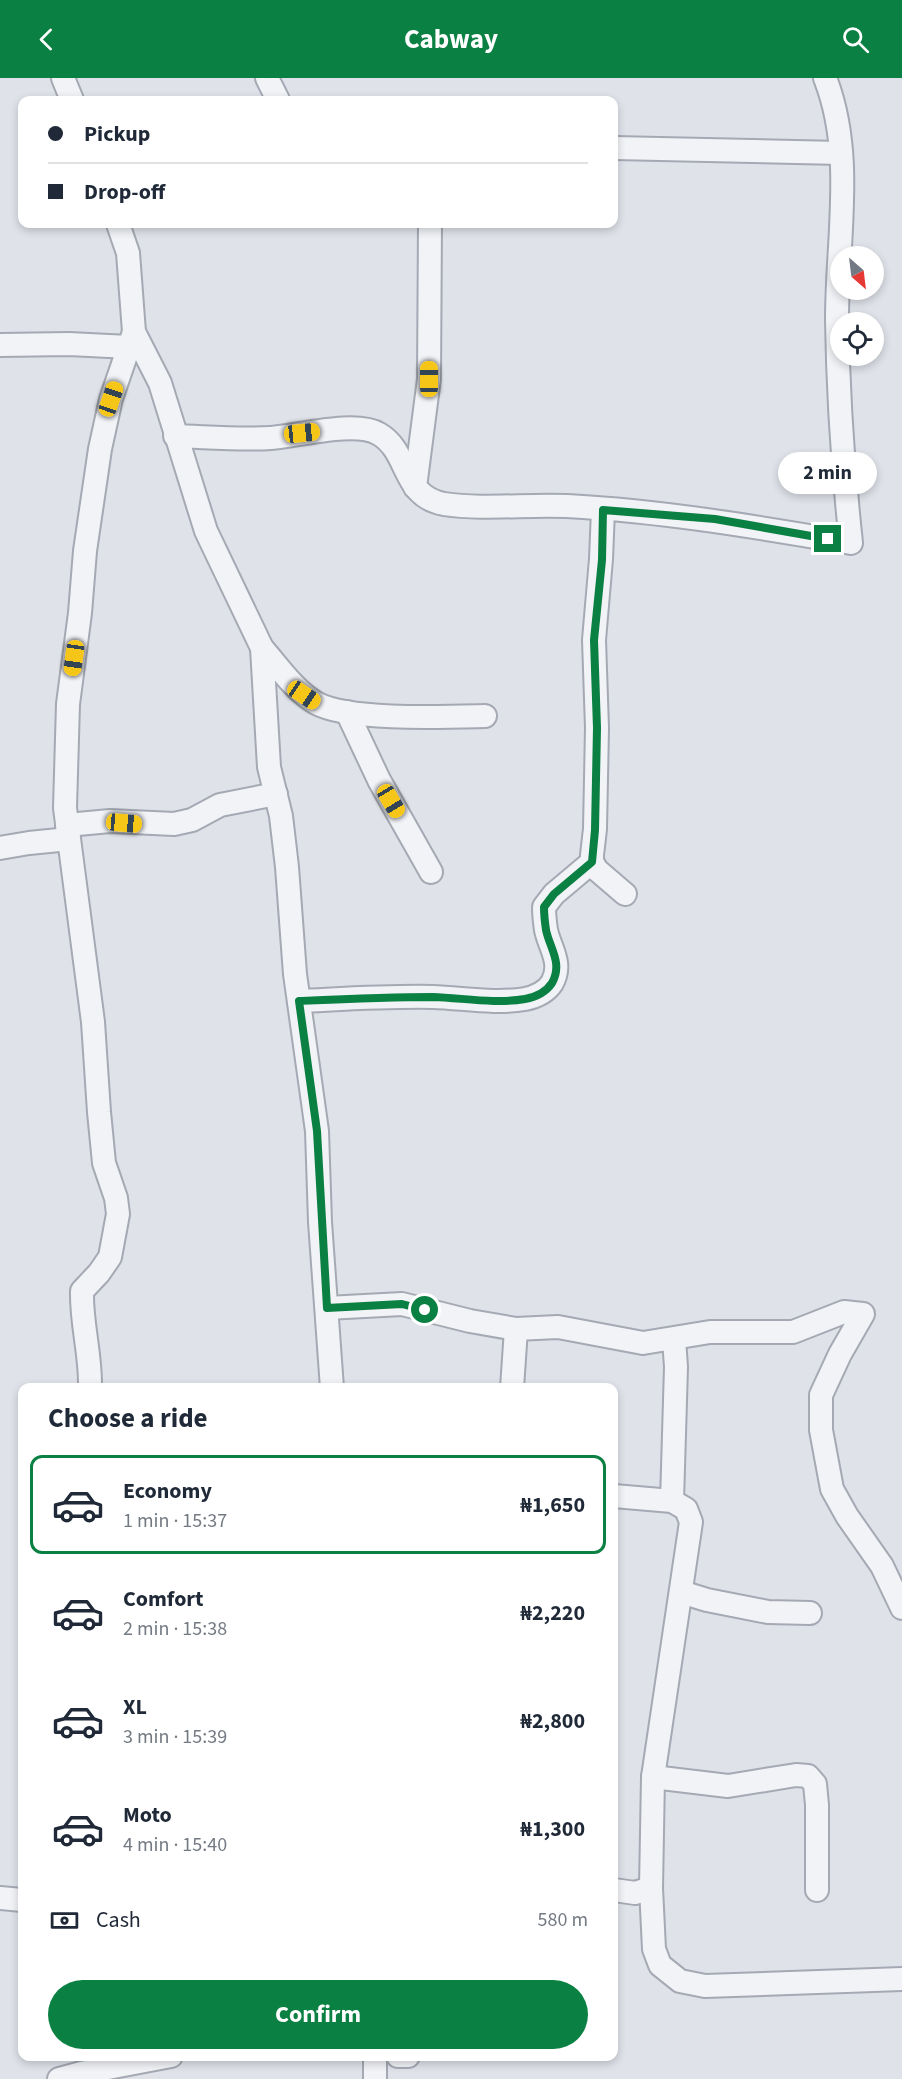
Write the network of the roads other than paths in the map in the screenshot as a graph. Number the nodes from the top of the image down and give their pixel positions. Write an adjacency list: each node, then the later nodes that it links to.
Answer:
1 (63, 78): 4 (street)
2 (267, 78): 5 (street)
3 (825, 78): 7 (street)
4 (70, 96)
5 (276, 96)
6 (618, 147): 7 (street)
7 (841, 153): 14 (street)
8 (119, 228): 10 (street)
9 (430, 228): 13 (street)
10 (131, 340): 11 (street); 12 (street); 19 (street)
11 (0, 345)
12 (176, 436): 13 (street); 15 (street)
13 (415, 487): 14 (street)
14 (603, 510): 21 (street)
15 (262, 648): 16 (street); 18 (street)
16 (347, 712): 17 (street); 22 (street)
17 (484, 716)
18 (276, 794): 19 (street); 24 (street)
19 (68, 832): 20 (street); 28 (street)
20 (0, 848)
21 (592, 862): 23 (street); 24 (street)
22 (431, 872)
23 (625, 894)
24 (299, 1001): 25 (street)
25 (327, 1308): 26 (street); 29 (street)
26 (516, 1329): 27 (street); 30 (street)
27 (674, 1339): 32 (street); 34 (street)
28 (90, 1383)
29 (332, 1383)
30 (512, 1383)
31 (618, 1496): 32 (street)
32 (672, 1501): 33 (street)
33 (681, 1592): 35 (street); 36 (street)
34 (902, 1608)
35 (810, 1613)
36 (653, 1777): 37 (street); 38 (street)
37 (651, 1888): 39 (street); 42 (street)
38 (817, 1890)
39 (618, 1891)
40 (0, 1898): 41 (street)
41 (18, 1898)
42 (902, 1979)
43 (152, 2061): 45 (street)
44 (375, 2061): 47 (street)
45 (133, 2066): 46 (street)
46 (59, 2079)
47 (375, 2079)

